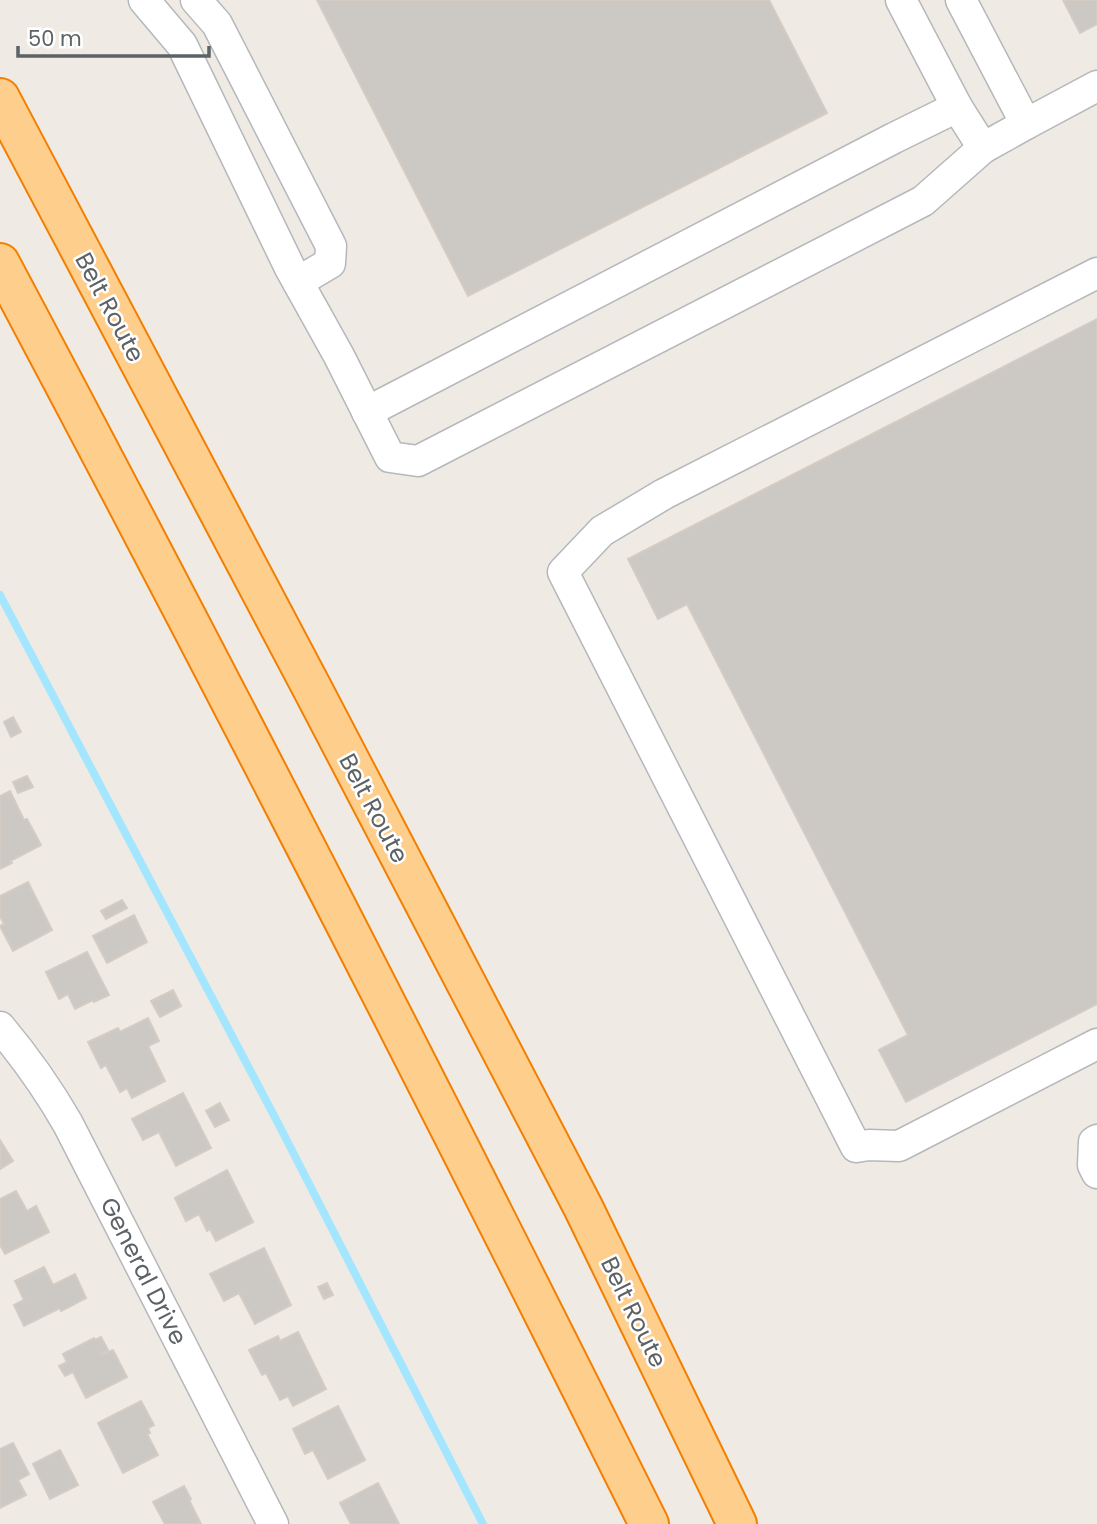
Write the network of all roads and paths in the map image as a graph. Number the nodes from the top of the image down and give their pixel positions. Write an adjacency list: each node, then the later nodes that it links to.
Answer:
1 (144, 0): 12 (street)
2 (196, 0): 12 (street)
3 (901, 0): 7 (street)
4 (961, 0): 8 (street)
5 (1097, 86): 8 (street)
6 (0, 98): 20 (highway, Belt Route)
7 (957, 107): 9 (street); 13 (street)
8 (1026, 124): 9 (street)
9 (984, 148): 13 (street)
10 (0, 263): 19 (highway)
11 (1097, 273): 15 (street)
12 (298, 282): 13 (street)
13 (367, 412)
14 (0, 1027): 18 (street, General Drive)
15 (1097, 1044)
16 (1097, 1140): 17 (street)
17 (1097, 1173)
18 (273, 1524)
19 (649, 1524)
20 (737, 1524)

